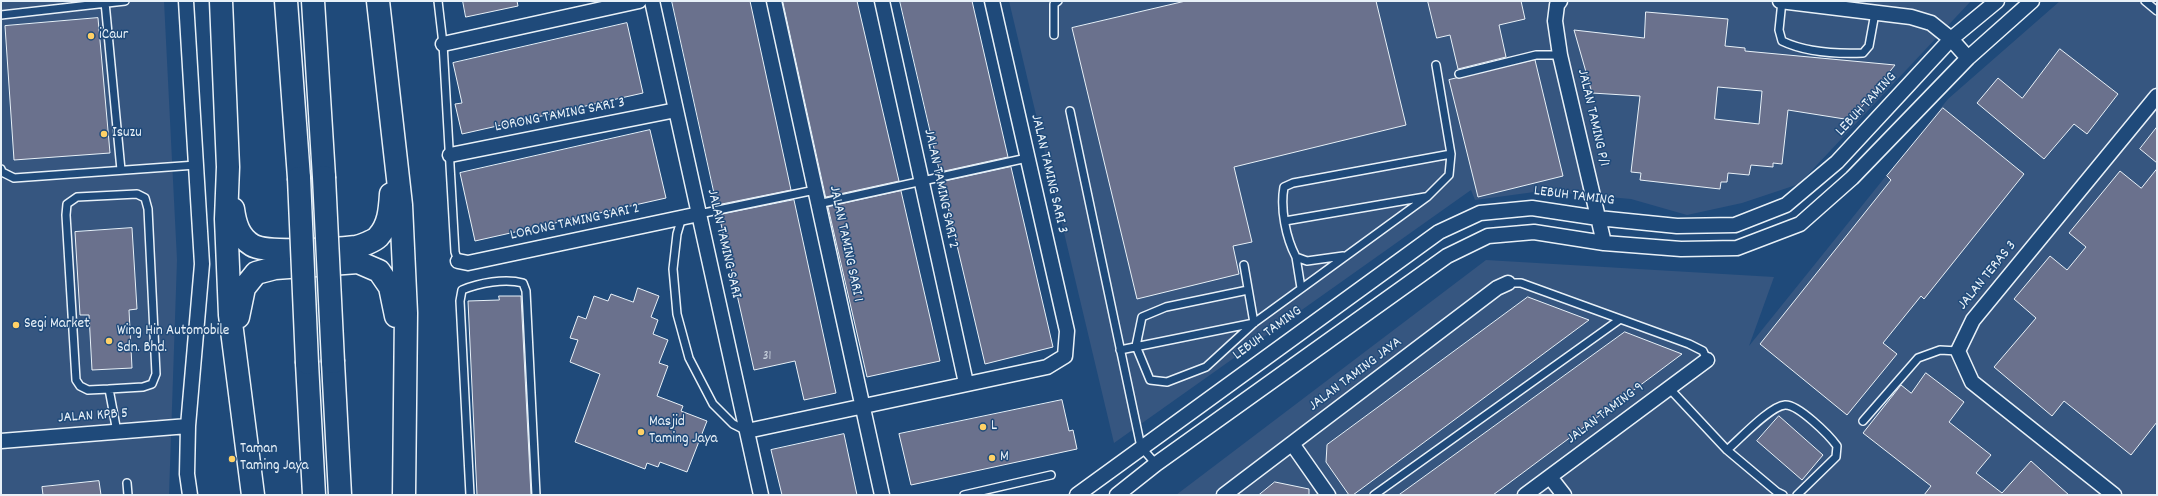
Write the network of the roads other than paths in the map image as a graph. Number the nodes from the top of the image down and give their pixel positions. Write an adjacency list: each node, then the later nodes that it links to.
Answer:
1 (125, 1): 19 (lane)
2 (186, 1): 37 (street)
3 (221, 1): 38 (highway)
4 (286, 1): 83 (highway, bridge)
5 (313, 1): 84 (highway, bridge)
6 (378, 1): 33 (highway)
7 (438, 1): 25 (lane)
8 (639, 1): 25 (street)
9 (652, 1): 31 (street, JALAN TAMING SARI)
10 (774, 1): 42 (street, JALAN TAMING SARI 1)
11 (882, 1): 41 (street, JALAN TAMING SARI 2)
12 (992, 1): 36 (street, JALAN TAMING SARI 3)
13 (1058, 1): 23 (lane)
14 (1560, 1): 26 (street, JALAN TAMING P/1)
15 (1781, 1): 21 (street); 21 (lane)
16 (1997, 1): 24 (street, LEBUH TAMING)
17 (2032, 1): 27 (street)
18 (2145, 1): 20 (lane)
19 (105, 2): 22 (lane); 40 (lane)
20 (2157, 11)
21 (1874, 13): 24 (street)
22 (1, 15)
23 (1054, 34)
24 (1951, 39): 27 (street); 46 (street, LEBUH TAMING)
25 (443, 44): 35 (lane)
26 (1560, 54): 29 (lane); 46 (street, JALAN TAMING P/1)
27 (1968, 58): 48 (street)
28 (1436, 65): 34 (lane)
29 (1459, 74)
30 (2157, 96): 60 (street, JALAN TERAS 3)
31 (676, 110): 35 (street, LORONG TAMING SARI 3); 44 (street, JALAN TAMING SARI)
32 (1070, 111): 59 (lane)
33 (393, 123): 38 (highway); 61 (highway)
34 (1451, 154): 43 (lane); 47 (lane)
35 (450, 156): 51 (lane)
36 (1027, 158): 41 (lane); 64 (street, JALAN TAMING SARI 3)
37 (196, 165): 40 (lane); 69 (street)
38 (228, 167): 62 (highway)
39 (1, 169): 40 (lane)
40 (121, 170)
41 (921, 181): 42 (lane); 64 (street, JALAN TAMING SARI 2)
42 (817, 197): 44 (lane); 67 (street, JALAN TAMING SARI 1)
43 (1427, 197): 47 (lane); 49 (lane)
44 (699, 214): 45 (street, LORONG TAMING SARI 2); 70 (street, JALAN TAMING SARI)
45 (682, 218): 51 (street, LORONG TAMING SARI 2); 70 (lane)
46 (1598, 218): 48 (street, JALAN TAMING P/1); 74 (street, LEBUH TAMING)
47 (1285, 221): 50 (lane)
48 (1604, 243): 76 (street)
49 (1345, 255): 50 (lane); 54 (lane)
50 (1296, 257): 54 (lane)
51 (458, 261)
52 (1244, 265): 55 (lane)
53 (1508, 283): 56 (lane); 73 (street, JALAN TAMING JAYA)
54 (1301, 288): 57 (lane)
55 (1248, 290): 57 (lane); 58 (lane)
56 (1619, 320): 63 (lane); 95 (lane)
57 (1254, 323): 58 (lane); 58 (lane)
58 (1136, 346): 59 (lane)
59 (1120, 350): 74 (lane)
60 (1958, 351): 68 (lane); 100 (street)
61 (404, 357): 62 (highway); 85 (highway)
62 (236, 360): 82 (highway)
63 (1707, 360): 65 (street, JALAN TAMING 9)
64 (966, 384): 67 (street)
65 (1669, 388): 75 (lane); 78 (street, JALAN TAMING 9)
66 (109, 389): 66 (lane); 71 (lane)
67 (862, 406): 70 (street); 89 (street, JALAN TAMING SARI 1)
68 (1863, 421)
69 (188, 426): 71 (street, JALAN KPB 5); 81 (street)
70 (747, 431): 88 (street, JALAN TAMING SARI)
71 (117, 432): 72 (street, JALAN KPB 5)
72 (1, 441)
73 (1292, 445): 93 (street, JALAN TAMING JAYA); 94 (street)
74 (1141, 447): 76 (lane); 91 (street, LEBUH TAMING)
75 (1727, 450): 98 (lane); 99 (lane)
76 (1156, 464): 92 (street)
77 (1051, 475): 90 (lane)
78 (1550, 477): 96 (street, JALAN TAMING 9); 97 (street)
79 (127, 483): 80 (lane)
80 (128, 495)
81 (190, 495)
82 (253, 495)
83 (314, 495)
84 (340, 495)
85 (404, 495)
86 (470, 495): 87 (lane)
87 (536, 495)
88 (761, 495)
89 (882, 495)
90 (964, 495)
91 (1077, 495)
92 (1117, 495)
93 (1224, 495)
94 (1328, 495)
95 (1374, 495)
96 (1525, 495)
97 (1564, 495)
98 (1783, 495)
99 (1798, 495)
100 (2114, 495)

